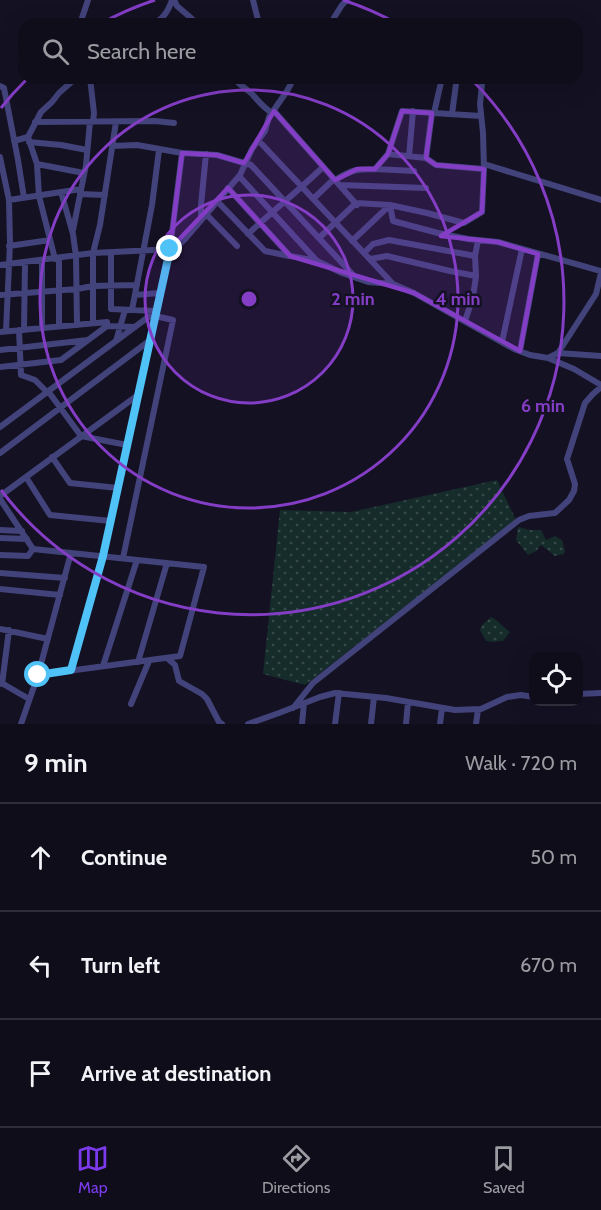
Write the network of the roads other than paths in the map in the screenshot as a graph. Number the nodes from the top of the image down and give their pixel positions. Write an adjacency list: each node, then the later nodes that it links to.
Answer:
1 (88, 0): 5 (street)
2 (173, 0): 6 (street); 7 (street)
3 (253, 0): 8 (street)
4 (347, 0): 9 (street)
5 (82, 18)
6 (161, 18)
7 (191, 18)
8 (258, 18)
9 (334, 18)
10 (69, 84): 23 (street)
11 (91, 84): 24 (street)
12 (238, 84): 19 (street)
13 (289, 84): 19 (street)
14 (440, 84): 20 (street)
15 (456, 84): 21 (street)
16 (482, 84): 22 (street)
17 (0, 86): 29 (street)
18 (413, 111): 20 (street); 35 (street); 36 (street)
19 (273, 112): 28 (street); 42 (street)
20 (433, 113): 21 (street); 38 (street)
21 (452, 114): 22 (street)
22 (481, 116): 41 (street)
23 (35, 122): 24 (street); 27 (street)
24 (91, 122): 25 (street); 31 (street)
25 (116, 122): 26 (street); 30 (street)
26 (174, 123)
27 (28, 140): 29 (street); 31 (street); 40 (street)
28 (258, 140): 39 (street); 49 (street)
29 (14, 141): 57 (street)
30 (112, 146): 32 (street); 55 (street)
31 (87, 150): 45 (street)
32 (159, 150): 33 (street); 79 (street)
33 (182, 153): 34 (street); 77 (street)
34 (206, 154): 39 (street); 66 (street)
35 (388, 154): 36 (street); 43 (street)
36 (409, 156): 38 (street)
37 (0, 158): 47 (street)
38 (426, 158): 41 (street)
39 (244, 163): 46 (street); 62 (street)
40 (38, 164): 45 (street); 56 (street)
41 (484, 166): 60 (street); 64 (street)
42 (323, 167): 48 (street); 49 (street)
43 (375, 169): 44 (street); 48 (street)
44 (414, 171)
45 (84, 173): 54 (street)
46 (239, 176): 51 (street); 65 (street)
47 (4, 177): 50 (street); 59 (street)
48 (336, 182): 52 (street); 58 (street); 63 (street)
49 (302, 187): 58 (street); 62 (street)
50 (0, 188)
51 (228, 188): 61 (street); 67 (street)
52 (426, 188)
53 (61, 192): 54 (street); 56 (street); 69 (street)
54 (80, 192): 55 (street); 69 (street)
55 (105, 195): 82 (street)
56 (39, 196): 57 (street); 72 (street)
57 (24, 198): 59 (street)
58 (313, 199): 68 (street)
59 (9, 200): 75 (street)
60 (601, 200)
61 (217, 201): 66 (street); 70 (street)
62 (285, 202): 65 (street); 71 (street)
63 (357, 205): 64 (street); 68 (street)
64 (390, 205): 73 (street); 74 (street)
65 (272, 212): 67 (street); 90 (street)
66 (203, 217): 76 (street); 77 (street)
67 (260, 223): 70 (street); 85 (street)
68 (335, 223): 71 (street); 74 (street)
69 (73, 234): 84 (street)
70 (248, 234): 85 (street)
71 (319, 238): 96 (street)
72 (50, 240): 75 (street); 87 (street)
73 (478, 240): 78 (street); 86 (street)
74 (352, 241): 81 (street)
75 (9, 246): 93 (street)
76 (237, 246)
77 (172, 249): 79 (street); 105 (street)
78 (522, 249): 83 (street); 124 (street)
79 (144, 251): 80 (street); 99 (street)
80 (111, 253): 82 (street); 98 (street)
81 (364, 253): 86 (street); 88 (street)
82 (93, 254): 84 (street); 100 (street)
83 (538, 254): 94 (street); 127 (street)
84 (76, 256): 87 (street); 101 (street)
85 (290, 256): 90 (street)
86 (475, 256): 95 (street)
87 (57, 258): 89 (street); 102 (street)
88 (370, 259): 95 (street); 97 (street)
89 (42, 260): 91 (street); 103 (street)
90 (317, 261): 96 (street)
91 (25, 263): 93 (street); 104 (street)
92 (0, 265): 93 (street)
93 (8, 265): 106 (street)
94 (601, 272): 107 (street)
95 (476, 276): 111 (street)
96 (356, 278): 97 (street)
97 (393, 284): 111 (street)
98 (111, 285): 99 (street); 100 (street); 109 (street)
99 (137, 285): 108 (street)
100 (93, 286): 101 (street); 112 (street)
101 (77, 290): 102 (street); 113 (street)
102 (59, 291): 103 (street); 114 (street)
103 (42, 292): 104 (street); 118 (street)
104 (25, 293): 106 (street); 119 (street)
105 (160, 293): 108 (street); 110 (street)
106 (3, 295): 120 (street)
107 (598, 295): 128 (street)
108 (135, 296): 109 (street)
109 (128, 310): 110 (street); 116 (street)
110 (155, 314): 117 (street); 122 (street); 154 (street)
111 (465, 321): 124 (street)
112 (93, 323): 113 (street); 115 (street)
113 (77, 325): 114 (street)
114 (59, 326): 118 (street)
115 (107, 326): 116 (street); 121 (street)
116 (120, 326): 117 (street); 123 (street)
117 (135, 327): 123 (street)
118 (42, 328): 119 (street)
119 (21, 330): 120 (street); 125 (street)
120 (3, 332)
121 (88, 340): 125 (street); 131 (street)
122 (150, 340): 135 (street); 136 (street)
123 (116, 341): 134 (street)
124 (502, 342): 127 (street)
125 (19, 348): 126 (street); 131 (street)
126 (0, 350)
127 (520, 351): 130 (street)
128 (558, 353): 129 (street); 130 (street)
129 (601, 356)
130 (548, 358): 133 (street)
131 (20, 365): 132 (street); 134 (street)
132 (0, 367)
133 (601, 386): 180 (street)
134 (48, 392): 136 (street); 137 (street)
135 (138, 394): 138 (street); 139 (street)
136 (60, 408): 138 (street); 140 (street)
137 (0, 427)
138 (81, 436): 139 (street); 141 (street)
139 (127, 445): 143 (street)
140 (0, 453)
141 (52, 457): 142 (street); 143 (street)
142 (26, 477): 144 (street); 145 (street)
143 (118, 488): 145 (street)
144 (0, 497): 147 (street)
145 (111, 521): 153 (street)
146 (0, 530): 147 (street)
147 (22, 531): 149 (street)
148 (0, 538): 149 (street)
149 (27, 539): 150 (street)
150 (33, 549): 151 (street); 152 (street)
151 (72, 553): 153 (street); 158 (street)
152 (0, 555)
153 (103, 556): 154 (street); 168 (street)
154 (123, 558): 155 (street)
155 (136, 560): 156 (street); 167 (street)
156 (167, 563): 164 (street); 166 (street)
157 (0, 573): 158 (street)
158 (64, 578): 160 (street)
159 (0, 590): 160 (street)
160 (60, 595): 163 (street)
161 (0, 629): 162 (street)
162 (9, 630): 163 (street); 170 (street)
163 (48, 639): 169 (street)
164 (166, 658): 165 (street); 185 (street)
165 (148, 661): 166 (street); 179 (street)
166 (138, 662): 167 (street)
167 (103, 666): 168 (street)
168 (71, 670): 169 (street)
169 (38, 675): 176 (street)
170 (1, 683): 176 (street)
171 (339, 693): 175 (street); 178 (street); 188 (street)
172 (601, 693): 173 (street)
173 (583, 694)
174 (529, 696): 182 (street)
175 (374, 697): 177 (street); 189 (street)
176 (30, 699): 184 (street)
177 (408, 702): 181 (street); 190 (street)
178 (304, 703): 180 (street); 187 (street)
179 (131, 704)
180 (293, 708): 183 (street)
181 (442, 708): 182 (street); 191 (street)
182 (478, 710): 192 (street)
183 (269, 720): 186 (street)
184 (21, 724)
185 (222, 724)
186 (248, 724)
187 (302, 724)
188 (335, 724)
189 (371, 724)
190 (406, 724)
191 (440, 724)
192 (476, 724)

